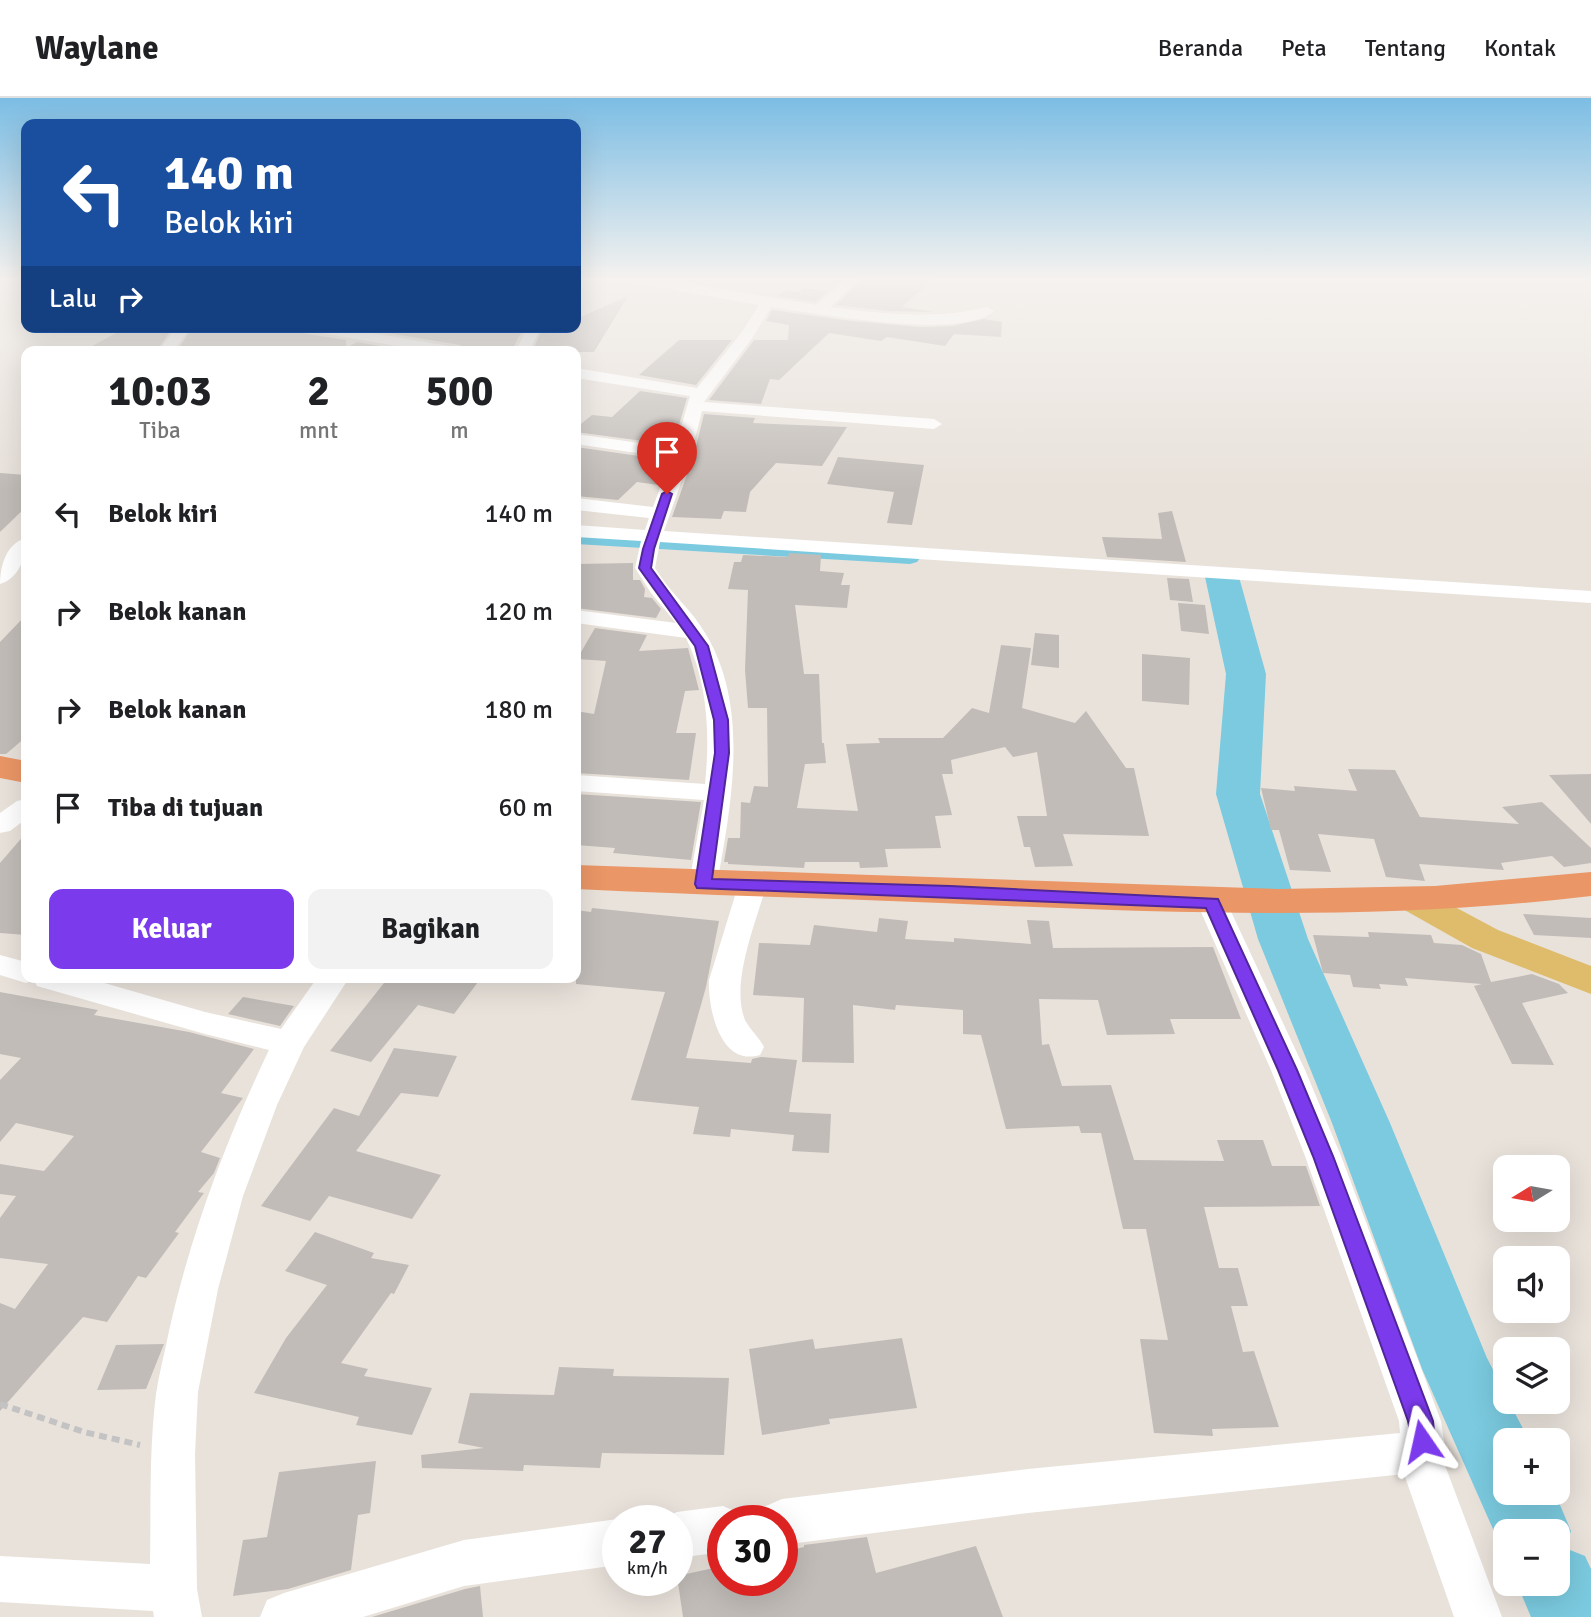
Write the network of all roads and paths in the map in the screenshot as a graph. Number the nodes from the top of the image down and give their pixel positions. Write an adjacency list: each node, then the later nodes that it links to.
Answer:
1 (737, 348): 3 (street)
2 (581, 374): 3 (street)
3 (696, 400): 4 (street); 6 (street)
4 (934, 424)
5 (581, 440): 6 (street)
6 (682, 454): 8 (street)
7 (581, 505): 8 (street)
8 (660, 514): 10 (street)
9 (581, 532): 10 (street)
10 (651, 544): 11 (street); 14 (street); 16 (street)
11 (581, 547)
12 (21, 551): 13 (street)
13 (0, 578)
14 (1591, 597)
15 (581, 618): 16 (street)
16 (692, 632): 20 (street)
17 (0, 767): 18 (highway)
18 (21, 771)
19 (581, 783): 20 (street)
20 (717, 793): 24 (street)
21 (21, 813): 22 (street)
22 (10, 827)
23 (581, 877): 24 (highway)
24 (703, 884): 26 (highway)
25 (1591, 884): 27 (highway)
26 (752, 886): 28 (highway); 35 (street)
27 (1414, 900): 28 (highway); 31 (main road)
28 (1224, 903): 37 (street)
29 (0, 965): 30 (street)
30 (21, 971)
31 (1591, 981)
32 (65, 983): 34 (street)
33 (331, 983): 34 (street)
34 (289, 1043): 38 (street)
35 (748, 1047)
36 (0, 1404): 38 (path)
37 (1418, 1452): 39 (street); 44 (street)
38 (173, 1454): 42 (street)
39 (798, 1520)
40 (602, 1544): 43 (street)
41 (0, 1579): 42 (street)
42 (175, 1603)
43 (284, 1617)
44 (1478, 1617)

